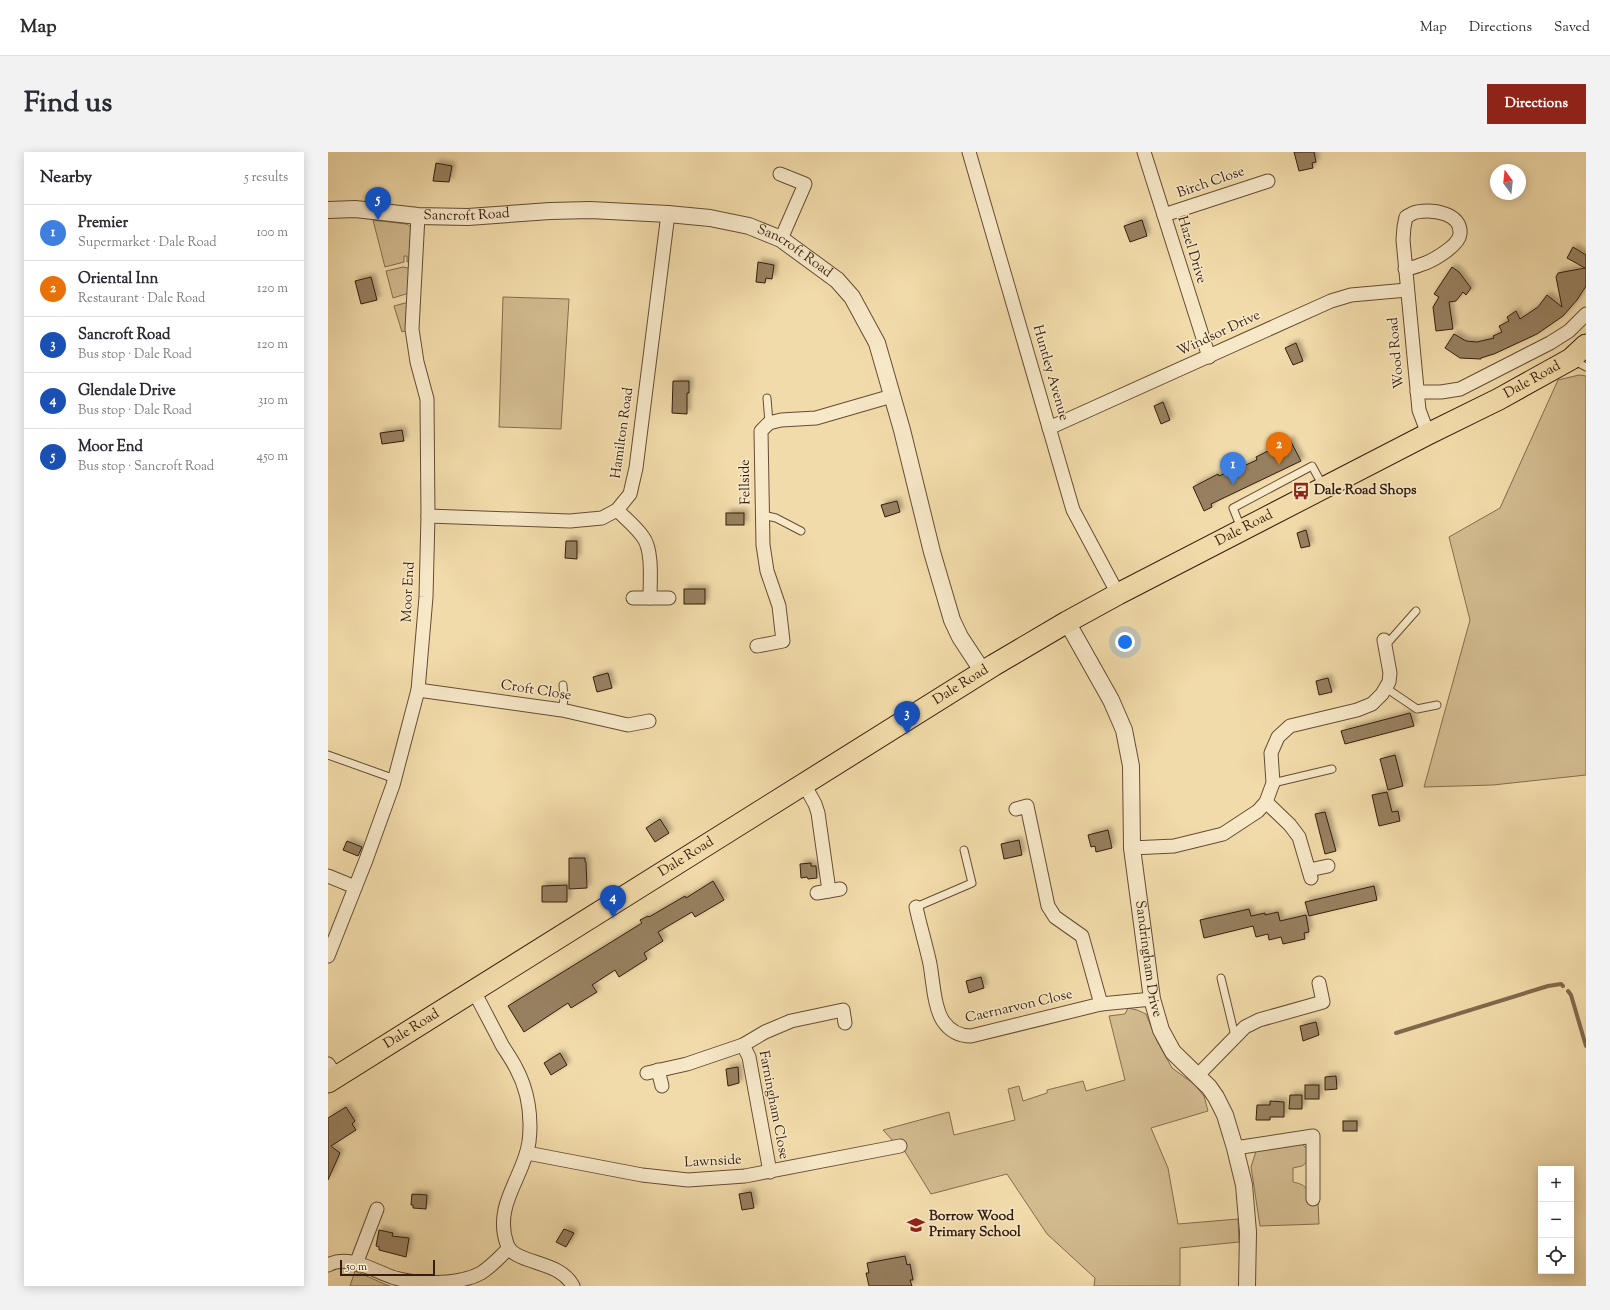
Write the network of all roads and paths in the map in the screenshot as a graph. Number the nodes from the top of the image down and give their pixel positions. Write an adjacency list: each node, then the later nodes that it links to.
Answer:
1 (969, 152): 20 (street, Huntley Avenue)
2 (1144, 152): 8 (street, Hazel Drive)
3 (780, 174): 9 (street)
4 (1268, 181): 8 (street, Birch Close)
5 (328, 210): 7 (street, Sancroft Road)
6 (668, 214): 7 (street, Sancroft Road); 9 (street, Sancroft Road); 22 (street, Hamilton Road)
7 (418, 216): 24 (street, Moor End)
8 (1164, 216): 14 (street, Hazel Drive)
9 (781, 239): 17 (street, Sancroft Road)
10 (1405, 268): 10 (street, Wood Road); 11 (street, Wood Road)
11 (1407, 290): 14 (street, Windsor Drive); 16 (street, Wood Road)
12 (1586, 314): 16 (street, Dale Road)
13 (1586, 345): 15 (main road, Dale Road)
14 (1209, 357): 20 (street, Windsor Drive)
15 (1578, 363): 21 (main road, Dale Road)
16 (1417, 392): 21 (street, Wood Road)
17 (892, 396): 19 (street); 34 (street, Sancroft Road)
18 (767, 398): 19 (lane)
19 (769, 423): 23 (street, Fellside)
20 (1049, 428): 26 (street, Huntley Avenue)
21 (1428, 434): 26 (main road, Dale Road)
22 (617, 510): 24 (street, Hamilton Road); 28 (street)
23 (763, 515): 25 (lane); 33 (street, Fellside)
24 (428, 516): 37 (street, Moor End)
25 (801, 531)
26 (1118, 594): 31 (main road, Dale Road)
27 (633, 598): 28 (street)
28 (650, 598): 29 (street)
29 (668, 598)
30 (1416, 611): 32 (lane)
31 (1067, 622): 34 (main road, Dale Road); 48 (street, Sandringham Drive)
32 (1385, 643): 36 (street)
33 (757, 646)
34 (983, 672): 45 (main road, Dale Road)
35 (563, 685): 39 (lane)
36 (1386, 688): 38 (lane); 44 (street)
37 (418, 690): 39 (street, Croft Close); 43 (street, Moor End)
38 (1437, 705)
39 (562, 710): 40 (street, Croft Close)
40 (649, 722)
41 (328, 754): 43 (lane)
42 (1332, 769): 44 (lane)
43 (395, 779): 52 (street, Moor End)
44 (1273, 783): 46 (street)
45 (804, 784): 53 (street); 58 (main road, Dale Road)
46 (1266, 802): 48 (street); 50 (street)
47 (1022, 807): 60 (street)
48 (1132, 848): 59 (street, Sandringham Drive)
49 (964, 850): 54 (lane)
50 (1328, 866)
51 (328, 876): 52 (street)
52 (355, 887): 55 (street, Moor End)
53 (829, 891)
54 (916, 907): 60 (street, Caernarvon Close)
55 (328, 956)
56 (1221, 978): 62 (lane)
57 (1319, 983): 62 (street)
58 (474, 991): 64 (main road, Dale Road); 69 (street)
59 (1152, 999): 60 (street, Caernarvon Close); 65 (street, Sandringham Drive)
60 (1101, 1004)
61 (845, 1023): 63 (street, Farningham Close)
62 (1235, 1036): 65 (street)
63 (743, 1045): 66 (street, Farningham Close); 70 (street, Farningham Close)
64 (331, 1074)
65 (1198, 1075): 68 (street, Sandringham Drive)
66 (662, 1086)
67 (900, 1146): 70 (street, Lawnside)
68 (1235, 1148): 71 (street); 77 (street, Sandringham Drive)
69 (526, 1153): 70 (street, Lawnside); 73 (street)
70 (770, 1172)
71 (1313, 1199)
72 (377, 1209): 74 (street)
73 (509, 1248): 74 (street); 76 (street)
74 (356, 1264): 75 (street)
75 (328, 1265)
76 (573, 1286)
77 (1247, 1286)

